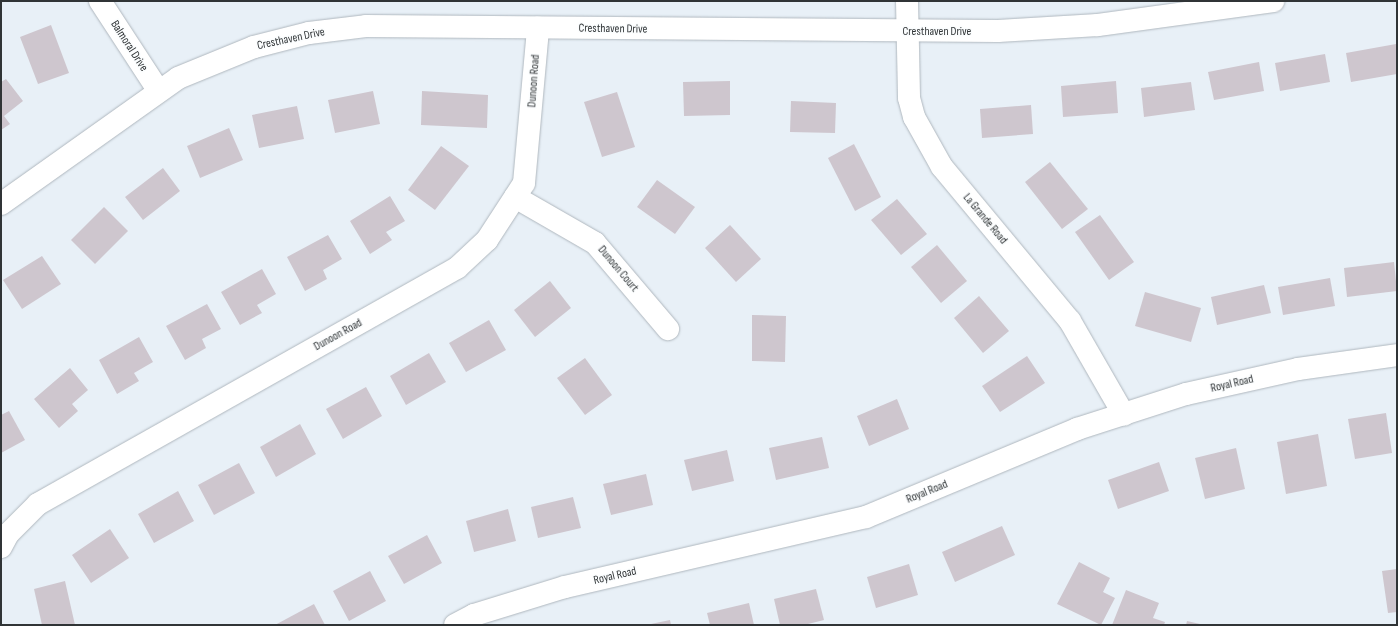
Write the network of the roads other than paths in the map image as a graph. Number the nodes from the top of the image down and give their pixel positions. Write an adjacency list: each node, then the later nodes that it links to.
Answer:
1 (100, 1): 6 (street, Balmoral Drive)
2 (907, 1): 5 (street, La Grande Road)
3 (1273, 1): 5 (street, Cresthaven Drive)
4 (538, 28): 5 (street, Cresthaven Drive); 6 (street, Cresthaven Drive); 7 (street, Dunoon Road)
5 (908, 32): 11 (street, La Grande Road)
6 (158, 90): 8 (street, Cresthaven Drive)
7 (515, 198): 9 (street, Dunoon Court); 12 (street, Dunoon Road)
8 (1, 204)
9 (668, 329)
10 (1397, 355): 11 (street, Royal Road)
11 (1124, 415): 13 (street, Royal Road)
12 (1, 547)
13 (455, 625)

